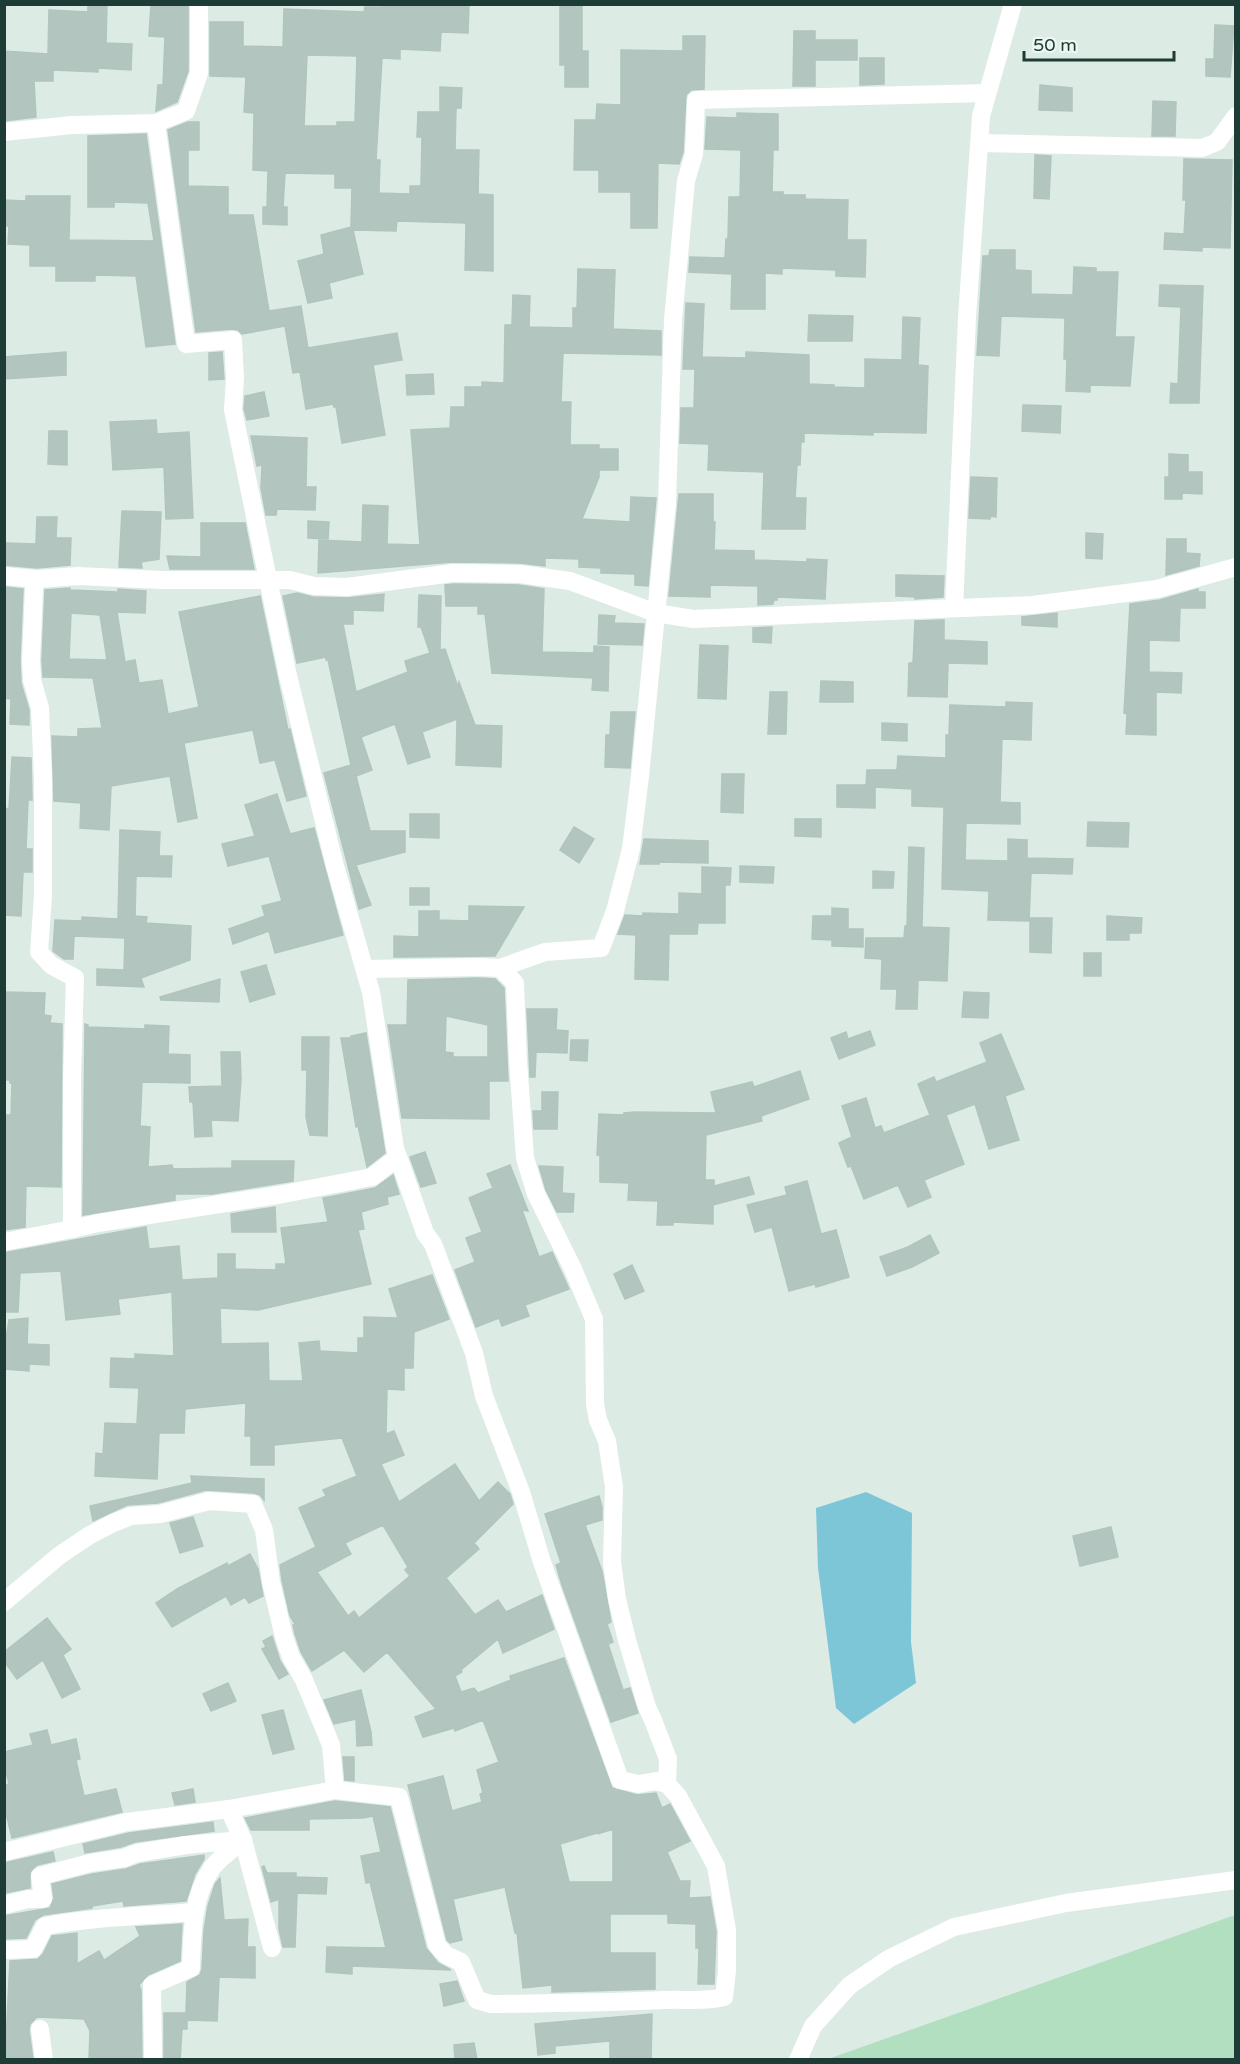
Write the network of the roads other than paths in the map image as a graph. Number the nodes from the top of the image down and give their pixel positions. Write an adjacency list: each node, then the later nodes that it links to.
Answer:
1 (199, 4): 5 (street)
2 (1013, 4): 3 (street)
3 (987, 93): 7 (street); 13 (street)
4 (1236, 116): 7 (street)
5 (156, 123): 6 (street); 11 (street)
6 (4, 132)
7 (980, 143): 12 (street)
8 (1236, 567): 12 (street)
9 (4, 576): 10 (street)
10 (37, 579): 11 (street); 17 (street)
11 (268, 581): 13 (street); 15 (street)
12 (954, 608): 13 (street)
13 (656, 613): 14 (street)
14 (501, 968): 15 (street); 20 (street)
15 (365, 969): 16 (street)
16 (398, 1156): 17 (street); 20 (street)
17 (72, 1229): 18 (street)
18 (4, 1242)
19 (4, 1602): 21 (street)
20 (667, 1784): 21 (street)
21 (335, 1790): 22 (street)
22 (229, 1809): 23 (street); 24 (street)
23 (243, 1840): 26 (street); 27 (street); 28 (street)
24 (4, 1852)
25 (1236, 1880): 33 (street)
26 (4, 1905)
27 (195, 1912): 29 (street); 32 (street)
28 (272, 1948)
29 (4, 1950)
30 (40, 2029): 31 (street)
31 (44, 2060)
32 (153, 2060)
33 (798, 2060)

